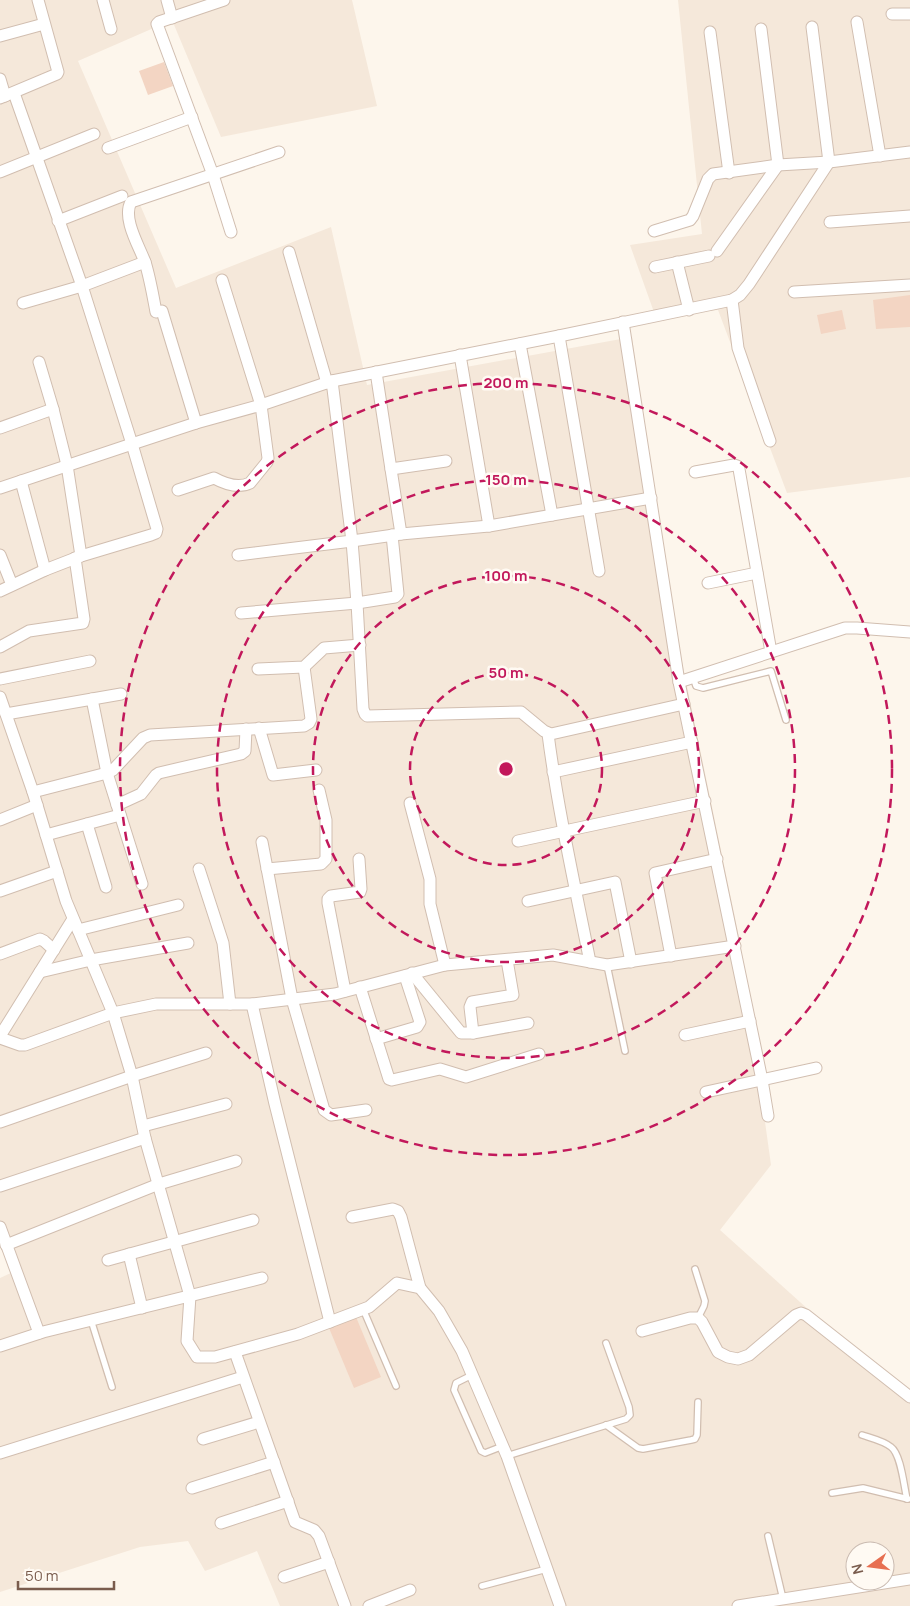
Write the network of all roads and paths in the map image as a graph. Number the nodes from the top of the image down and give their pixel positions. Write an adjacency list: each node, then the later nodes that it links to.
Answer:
1 (38, 0): 9 (street)
2 (103, 0): 11 (street)
3 (167, 0): 7 (street)
4 (224, 0): 7 (street)
5 (892, 14): 6 (street)
6 (910, 14)
7 (172, 18): 17 (street)
8 (857, 22): 22 (street)
9 (44, 24): 14 (street); 16 (street)
10 (812, 27): 24 (street)
11 (111, 29)
12 (760, 29): 25 (street)
13 (710, 32): 27 (street)
14 (0, 36)
15 (0, 79): 16 (street)
16 (6, 96): 23 (street)
17 (192, 117): 19 (street); 28 (street)
18 (94, 134): 23 (street)
19 (108, 148)
20 (279, 152): 28 (street)
21 (910, 152): 22 (street)
22 (880, 156): 24 (street)
23 (36, 157): 26 (street); 31 (street)
24 (829, 162): 25 (street); 43 (street)
25 (778, 164): 27 (street); 37 (street)
26 (0, 172)
27 (729, 173): 33 (street)
28 (213, 175): 34 (street); 36 (street)
29 (122, 196): 31 (street)
30 (910, 216): 32 (street)
31 (58, 221): 41 (street)
32 (830, 222)
33 (654, 231)
34 (231, 232)
35 (289, 252): 52 (street)
36 (145, 262): 41 (street); 55 (street)
37 (677, 262): 38 (street); 45 (street)
38 (655, 267)
39 (222, 280): 53 (street)
40 (910, 285): 42 (street)
41 (82, 286): 44 (street); 58 (street)
42 (794, 292)
43 (732, 300): 45 (street); 57 (street)
44 (24, 303)
45 (689, 310): 46 (street)
46 (623, 322): 47 (street); 66 (street)
47 (559, 336): 48 (street); 67 (street)
48 (520, 344): 49 (street); 68 (street)
49 (460, 355): 51 (street); 69 (street)
50 (39, 362): 54 (street)
51 (376, 372): 52 (street); 61 (street)
52 (330, 382): 53 (street); 71 (street)
53 (261, 405): 55 (street); 65 (street)
54 (52, 409): 56 (street); 60 (street)
55 (196, 423): 58 (street)
56 (0, 428)
57 (770, 441)
58 (132, 444): 60 (street); 74 (street)
59 (446, 461): 61 (street)
60 (67, 465): 63 (street); 74 (street)
61 (391, 469): 70 (street)
62 (695, 472): 77 (street)
63 (22, 481): 64 (street); 75 (street)
64 (0, 488)
65 (178, 490)
66 (651, 498): 67 (street); 92 (street)
67 (589, 508): 68 (street); 76 (street)
68 (552, 515): 69 (street)
69 (489, 526): 70 (street)
70 (396, 534): 71 (street); 81 (street)
71 (352, 541): 73 (street); 81 (street)
72 (0, 555): 79 (street)
73 (238, 555)
74 (78, 557): 75 (street); 85 (street)
75 (45, 570): 79 (street)
76 (599, 571)
77 (758, 573): 78 (street); 86 (street)
78 (708, 583)
79 (12, 585): 80 (street)
80 (0, 591)
81 (357, 603): 82 (street); 84 (street)
82 (241, 613)
83 (910, 632): 86 (street)
84 (360, 645): 88 (street); 101 (street)
85 (0, 647)
86 (771, 652): 90 (street)
87 (90, 661): 91 (street)
88 (304, 667): 89 (street); 99 (street)
89 (258, 669)
90 (693, 677): 92 (street); 98 (lane)
91 (0, 679)
92 (679, 682): 96 (street)
93 (121, 694): 95 (street)
94 (0, 696): 97 (street)
95 (92, 699): 97 (street); 105 (street)
96 (684, 704): 101 (street); 102 (street)
97 (4, 711): 107 (street)
98 (786, 720)
99 (260, 728): 100 (street); 103 (street)
100 (246, 729): 105 (street); 111 (street)
101 (548, 734): 104 (street)
102 (692, 742): 104 (street); 108 (street)
103 (316, 770)
104 (553, 772): 114 (street)
105 (107, 773): 107 (street); 111 (street)
106 (319, 790): 121 (street)
107 (33, 792): 110 (street)
108 (704, 801): 114 (street); 119 (street)
109 (410, 803): 140 (street)
110 (37, 805): 112 (street); 115 (street)
111 (118, 810): 113 (street); 123 (street)
112 (0, 820)
113 (87, 824): 115 (street); 124 (street)
114 (564, 832): 116 (street); 126 (street)
115 (46, 835): 122 (street)
116 (518, 841)
117 (262, 842): 121 (street)
118 (359, 859): 145 (street)
119 (716, 859): 132 (street); 135 (street)
120 (200, 869): 147 (street)
121 (267, 869): 146 (street)
122 (57, 871): 125 (street); 129 (street)
123 (142, 884)
124 (106, 887)
125 (0, 891)
126 (576, 891): 127 (street); 138 (street); 139 (street)
127 (528, 901)
128 (178, 905): 130 (street)
129 (73, 919): 130 (street); 133 (street)
130 (78, 930): 136 (street)
131 (188, 943): 136 (street)
132 (734, 946): 135 (street); 150 (street)
133 (54, 950): 134 (street); 142 (street)
134 (0, 954)
135 (671, 956): 139 (street)
136 (91, 960): 142 (street); 149 (street)
137 (507, 960): 138 (street); 140 (street); 152 (street)
138 (590, 962): 141 (street)
139 (631, 962): 141 (street)
140 (445, 965): 143 (street)
141 (607, 965): 156 (lane)
142 (40, 972): 154 (street)
143 (409, 975): 144 (street); 152 (street); 155 (street)
144 (360, 987): 145 (street); 155 (street)
145 (345, 991): 146 (street)
146 (292, 999): 148 (street); 164 (street)
147 (230, 1004): 148 (street); 149 (street)
148 (252, 1004): 186 (street)
149 (113, 1013): 154 (street); 160 (street)
150 (750, 1021): 153 (street); 161 (street)
151 (528, 1023): 152 (street)
152 (472, 1033)
153 (685, 1035)
154 (0, 1037)
155 (376, 1039): 158 (street)
156 (625, 1051)
157 (206, 1053): 160 (street)
158 (539, 1054)
159 (816, 1068): 161 (street)
160 (132, 1076): 166 (street); 167 (street)
161 (762, 1080): 162 (street); 165 (street)
162 (706, 1092)
163 (226, 1104): 167 (street)
164 (366, 1110)
165 (768, 1116)
166 (0, 1122)
167 (144, 1132): 169 (street); 170 (street)
168 (236, 1161): 169 (street)
169 (159, 1184): 174 (street); 175 (street)
170 (0, 1186)
171 (352, 1217): 180 (street)
172 (253, 1220): 174 (street)
173 (0, 1227): 175 (street)
174 (174, 1241): 176 (street); 181 (street)
175 (6, 1245): 188 (street)
176 (129, 1254): 177 (street); 182 (street)
177 (108, 1260)
178 (695, 1269): 184 (lane)
179 (262, 1278): 181 (street)
180 (420, 1288): 183 (street); 192 (street)
181 (190, 1296): 182 (street); 191 (street)
182 (142, 1308): 185 (street)
183 (364, 1309): 186 (street); 194 (lane)
184 (698, 1318): 187 (street); 196 (street)
185 (91, 1320): 188 (street); 195 (lane)
186 (330, 1322): 191 (street)
187 (642, 1331)
188 (39, 1333): 190 (street)
189 (606, 1343): 199 (lane)
190 (0, 1346)
191 (235, 1352): 193 (street)
192 (472, 1375): 202 (street); 202 (lane)
193 (244, 1377): 198 (street); 203 (street)
194 (396, 1386)
195 (112, 1387)
196 (910, 1397)
197 (698, 1402): 199 (lane)
198 (259, 1422): 201 (street); 204 (street)
199 (606, 1425): 202 (lane)
200 (862, 1435): 207 (lane)
201 (203, 1439)
202 (505, 1451): 212 (street)
203 (0, 1453)
204 (274, 1462): 205 (street); 208 (street)
205 (192, 1488)
206 (832, 1492): 207 (lane)
207 (908, 1500)
208 (288, 1501): 209 (street); 211 (street)
209 (221, 1523)
210 (768, 1536): 217 (lane)
211 (329, 1562): 213 (street); 218 (street)
212 (547, 1569): 215 (lane); 220 (street)
213 (284, 1577)
214 (910, 1579): 217 (street)
215 (482, 1586)
216 (410, 1590): 219 (street)
217 (783, 1599): 221 (street)
218 (345, 1606)
219 (369, 1606)
220 (560, 1606)
221 (738, 1606)

